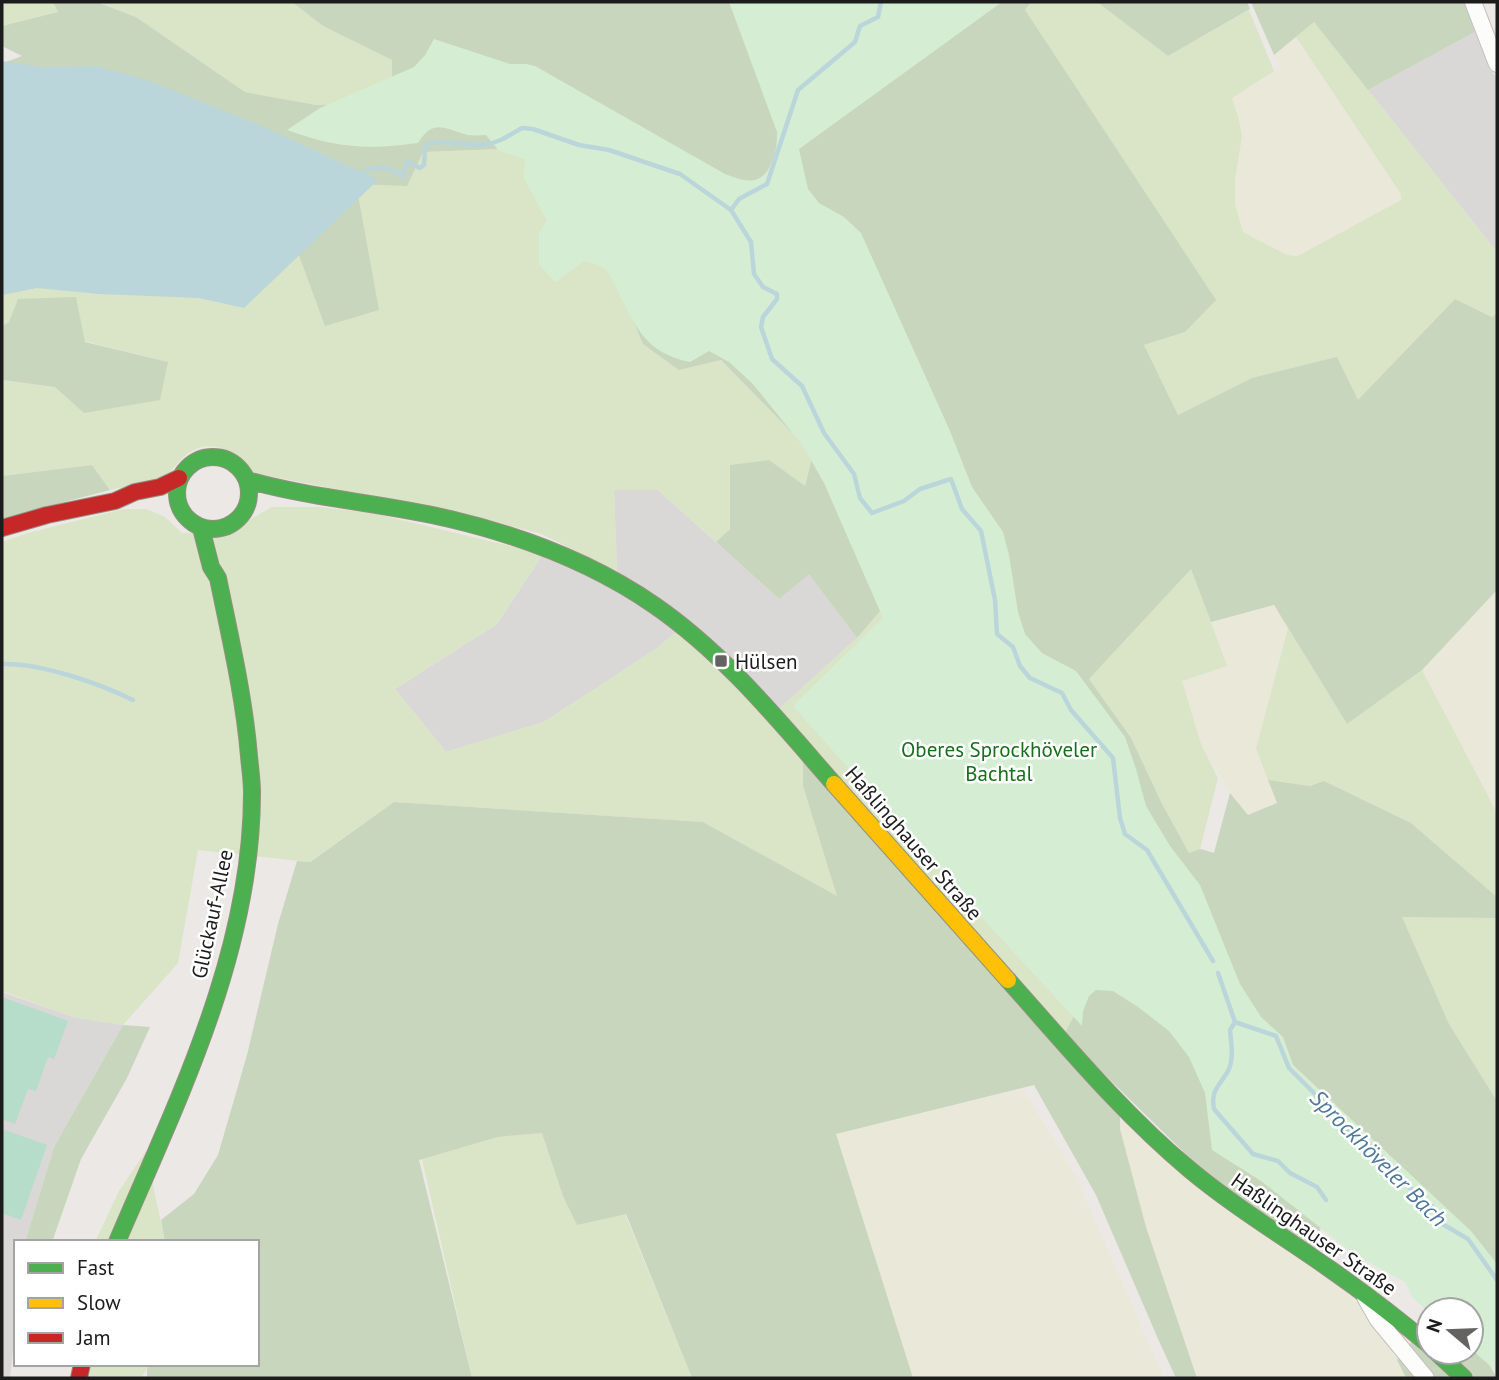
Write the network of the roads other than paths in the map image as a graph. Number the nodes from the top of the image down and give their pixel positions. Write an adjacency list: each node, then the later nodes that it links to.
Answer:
1 (1473, 2): 2 (street)
2 (1497, 64)
3 (180, 478): 4 (main road); 6 (main road); 8 (main road)
4 (247, 480): 5 (main road, Haßlinghauser Straße); 7 (main road)
5 (300, 494): 7 (main road, Haßlinghauser Straße); 14 (main road, Haßlinghauser Straße)
6 (115, 501): 8 (main road); 9 (main road)
7 (258, 505): 11 (main road)
8 (182, 513): 10 (main road)
9 (2, 528)
10 (201, 528): 11 (main road); 12 (main road, Glückauf-Allee)
11 (224, 542): 12 (main road, Glückauf-Allee)
12 (218, 578): 13 (main road, Glückauf-Allee)
13 (118, 1240)
14 (1363, 1293): 15 (main road, Haßlinghauser Straße); 17 (street)
15 (1415, 1332)
16 (1451, 1366): 18 (main road)
17 (1426, 1378)
18 (1464, 1378)

